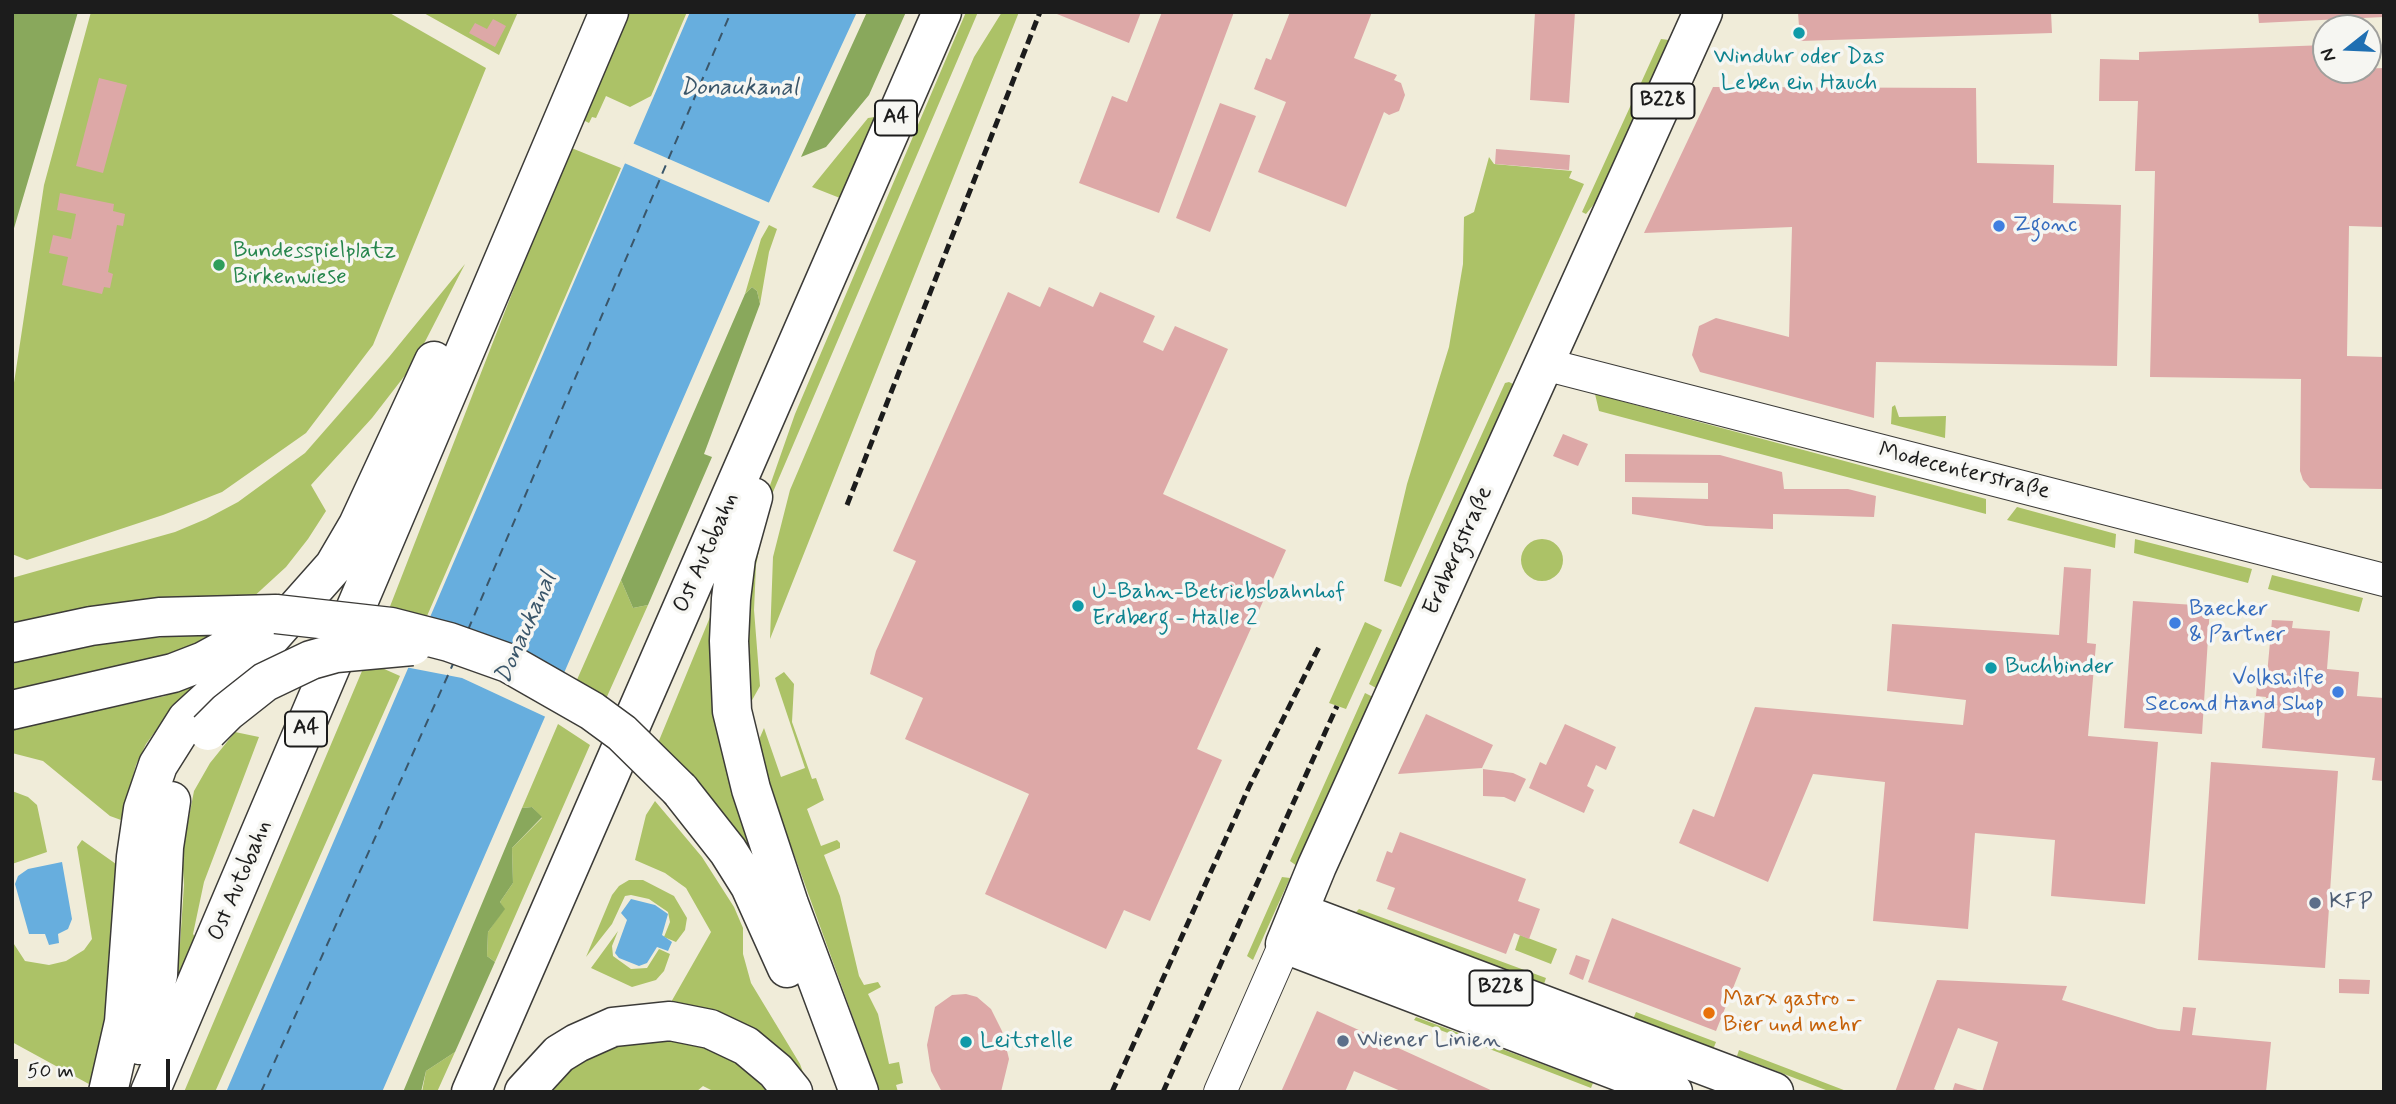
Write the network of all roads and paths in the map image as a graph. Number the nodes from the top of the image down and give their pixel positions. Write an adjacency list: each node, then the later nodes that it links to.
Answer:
1 (609, 12): 4 (main road, Ost Autobahn / A4)
2 (942, 12): 6 (main road, Ost Autobahn / A4)
3 (1703, 12): 5 (main road, Erdbergstraße / B228)
4 (471, 334): 8 (main road); 15 (main road, Ost Autobahn / A4)
5 (1544, 364): 7 (street, Modecenterstraße); 12 (main road, Erdbergstraße / B228)
6 (778, 393): 16 (main road, Ost Autobahn / A4); 17 (main road); 21 (main road)
7 (2384, 580)
8 (289, 618): 11 (main road); 13 (main road)
9 (449, 642): 10 (main road, bridge); 14 (main road, bridge); 20 (main road, bridge)
10 (12, 643)
11 (12, 710)
12 (1291, 928): 22 (street, Erdbergstraße); 23 (main road, B228); 24 (main road, B228)
13 (108, 1092)
14 (123, 1092)
15 (150, 1092)
16 (471, 1092)
17 (496, 1092)
18 (524, 1092): 19 (main road)
19 (793, 1092)
20 (832, 1092)
21 (859, 1092)
22 (1220, 1092)
23 (1673, 1092)
24 (1773, 1092)

